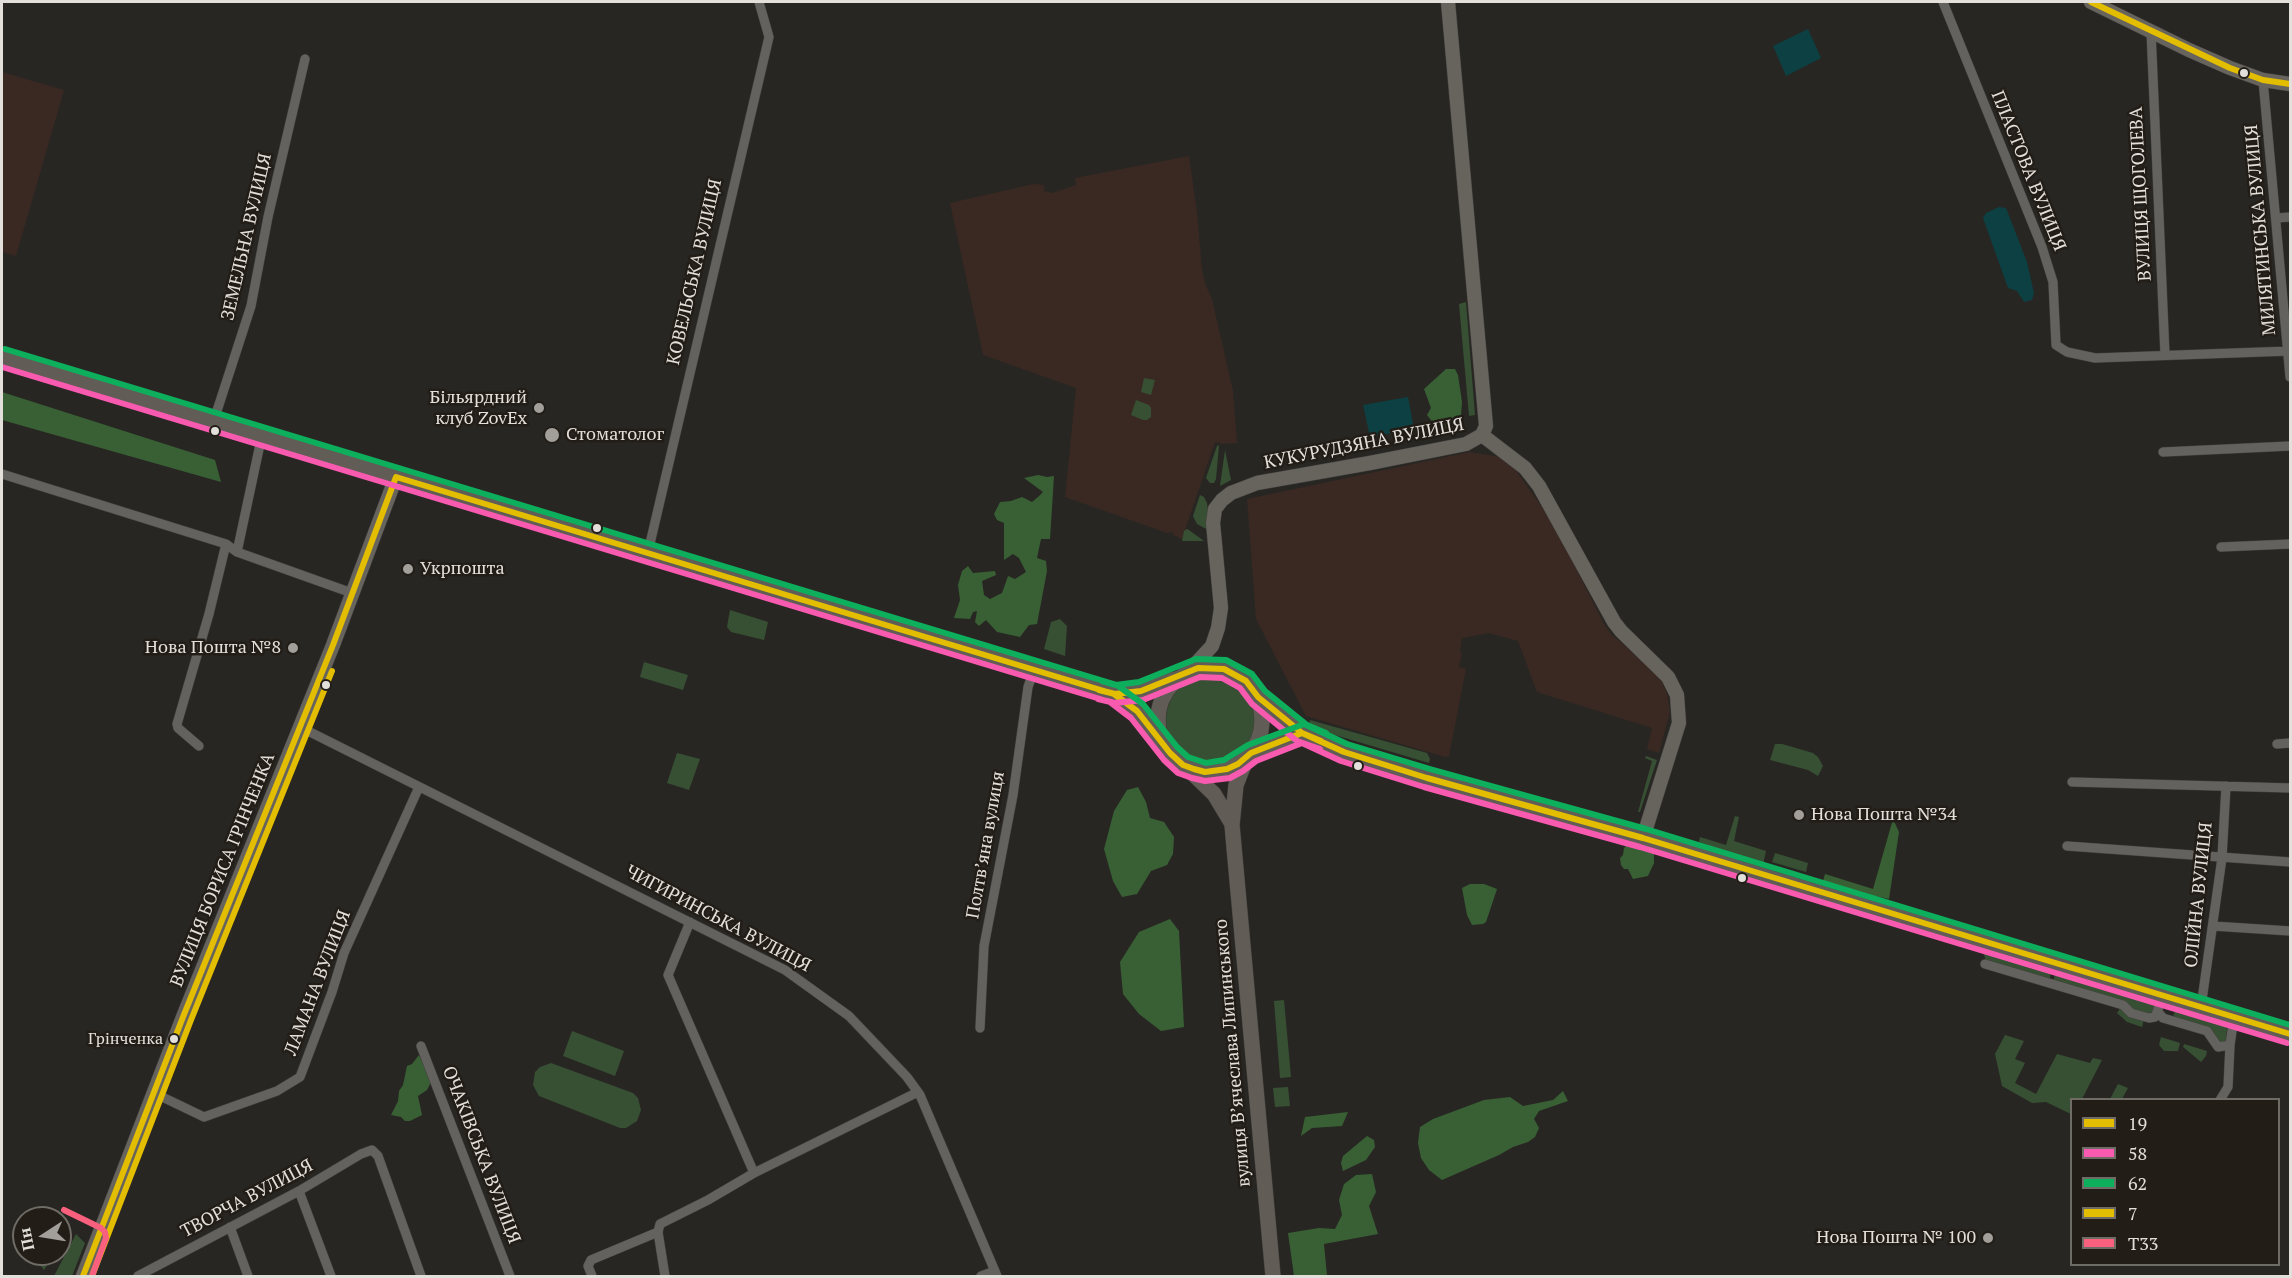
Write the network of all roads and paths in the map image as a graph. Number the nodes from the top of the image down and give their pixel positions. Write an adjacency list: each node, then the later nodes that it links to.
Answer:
1 (759, 2): 26 (street, КОВЕЛЬСЬКА ВУЛИЦЯ)
2 (1448, 2): 17 (main road, КУКУРУДЗЯНА ВУЛИЦЯ)
3 (1943, 2): 12 (street, ПЛАСТОВА ВУЛИЦЯ)
4 (2091, 2): 5 (main road)
5 (2151, 31): 7 (main road); 12 (street, ВУЛИЦЯ ЩОГОЛЕВА)
6 (305, 59): 15 (street, ЗЕМЕЛЬНА ВУЛИЦЯ)
7 (2264, 80): 8 (main road); 10 (street, МИЛЯТИНСЬКА ВУЛИЦЯ)
8 (2290, 84)
9 (2290, 217): 10 (street)
10 (2276, 218): 11 (street, МИЛЯТИНСЬКА ВУЛИЦЯ)
11 (2290, 351): 12 (street); 14 (street, МИЛЯТИНСЬКА ВУЛИЦЯ)
12 (2165, 355)
13 (2, 357): 15 (main road)
14 (2290, 377)
15 (214, 420): 16 (main road)
16 (262, 435): 21 (main road); 25 (street)
17 (1482, 435): 29 (main road, КУКУРУДЗЯНА ВУЛИЦЯ); 45 (main road)
18 (2290, 446): 19 (street)
19 (2163, 452)
20 (2, 474): 22 (street)
21 (396, 477): 26 (main road); 27 (main road, ВУЛИЦЯ БОРИСА ГРІНЧЕНКА)
22 (226, 544): 25 (street); 36 (street)
23 (2290, 544): 24 (street)
24 (2221, 546)
25 (237, 552): 27 (street)
26 (648, 552): 28 (main road)
27 (352, 593): 32 (main road, ВУЛИЦЯ БОРИСА ГРІНЧЕНКА)
28 (1034, 670): 30 (main road); 57 (street, Полтвʼяна вулиця)
29 (1183, 675): 30 (main road); 31 (main road); 37 (main road)
30 (1115, 694): 37 (main road)
31 (1258, 697): 33 (main road); 38 (main road)
32 (300, 727): 42 (street, ЧИГИРИНСЬКА ВУЛИЦЯ); 61 (main road, ВУЛИЦЯ БОРИСА ГРІНЧЕНКА)
33 (1302, 733): 38 (main road); 45 (main road)
34 (2290, 743): 35 (street)
35 (2277, 744)
36 (199, 746)
37 (1170, 753): 39 (main road)
38 (1249, 755): 39 (main road); 44 (main road, вулиця Вʼячеслава Липинського)
39 (1183, 765): 44 (main road, вулиця Вʼячеслава Липинського)
40 (2072, 782): 41 (street)
41 (2226, 786): 43 (street); 47 (street, ОЛІЙНА ВУЛИЦЯ)
42 (420, 787): 49 (street, ЧИГИРИНСЬКА ВУЛИЦЯ); 61 (street, ЛАМАНА ВУЛИЦЯ)
43 (2290, 788)
44 (1232, 825): 79 (main road, вулиця Вʼячеслава Липинського)
45 (1643, 838): 53 (main road)
46 (2067, 846): 47 (street)
47 (2222, 858): 48 (street); 50 (street, ОЛІЙНА ВУЛИЦЯ)
48 (2290, 862)
49 (690, 922): 62 (street, ЧИГИРИНСЬКА ВУЛИЦЯ); 64 (street)
50 (2213, 926): 51 (street); 54 (street, ОЛІЙНА ВУЛИЦЯ)
51 (2290, 931)
52 (1985, 964): 55 (street)
53 (2163, 996): 54 (main road); 55 (street)
54 (2201, 1007): 56 (main road)
55 (2158, 1012): 60 (street)
56 (2234, 1017): 58 (main road); 60 (street)
57 (980, 1028)
58 (2290, 1034)
59 (421, 1046): 75 (street, ОЧАКІВСЬКА ВУЛИЦЯ)
60 (2230, 1046): 63 (street)
61 (154, 1092): 70 (main road, ВУЛИЦЯ БОРИСА ГРІНЧЕНКА)
62 (918, 1092): 64 (street); 69 (street, ЧИГИРИНСЬКА ВУЛИЦЯ)
63 (2221, 1098)
64 (754, 1173): 67 (street)
65 (299, 1191): 66 (street, ТВОРЧА ВУЛИЦЯ); 73 (street); 74 (street, ТВОРЧА ВУЛИЦЯ)
66 (230, 1227): 68 (street, ТВОРЧА ВУЛИЦЯ); 72 (street)
67 (658, 1232): 76 (street); 77 (street)
68 (149, 1273): 71 (street, ТВОРЧА ВУЛИЦЯ)
69 (996, 1274): 78 (street, ЧИГИРИНСЬКА ВУЛИЦЯ)
70 (83, 1276)
71 (138, 1276)
72 (248, 1276)
73 (331, 1276)
74 (422, 1276)
75 (510, 1276)
76 (592, 1276)
77 (665, 1276)
78 (981, 1276)
79 (1273, 1276)

